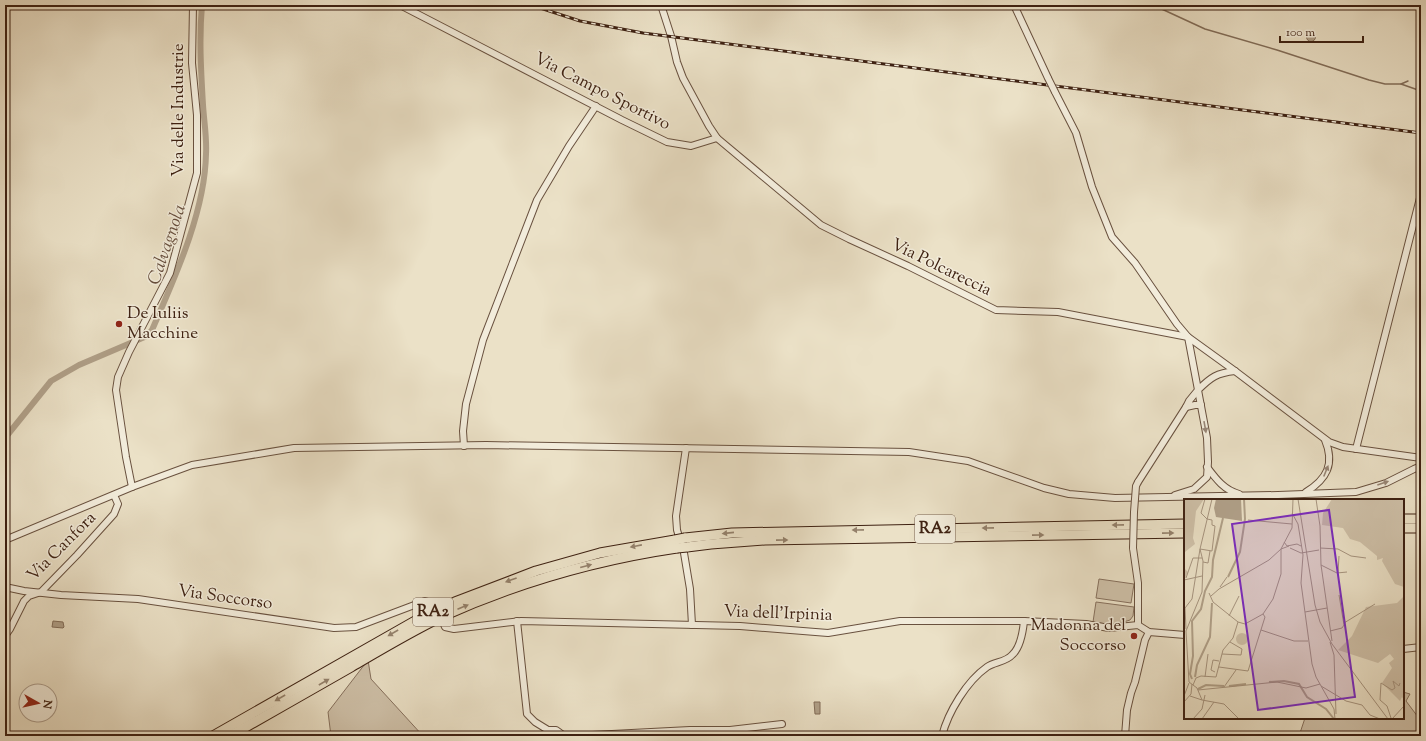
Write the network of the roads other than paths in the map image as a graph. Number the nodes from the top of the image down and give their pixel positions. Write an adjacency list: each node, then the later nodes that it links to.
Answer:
1 (193, 5): 20 (street, Via delle Industrie)
2 (400, 5): 5 (street, Via Campo Sportivo)
3 (661, 5): 6 (street)
4 (1014, 5): 8 (street, bridge)
5 (596, 106): 6 (street, Via Campo Sportivo); 14 (street)
6 (717, 138): 8 (street, Via Polcareccia)
7 (1421, 194): 16 (street)
8 (1188, 337): 9 (street); 10 (street)
9 (1235, 371): 10 (street); 13 (street)
10 (1198, 390): 11 (street); 12 (street)
11 (1201, 405): 12 (street); 19 (street, one-way to 19)
12 (1186, 407): 41 (street, bridge)
13 (1325, 440): 16 (street); 21 (street, one-way to 13)
14 (464, 446): 15 (street); 20 (street)
15 (686, 448): 23 (street); 40 (street)
16 (1356, 449): 17 (street)
17 (1421, 458)
18 (1421, 466): 21 (street, one-way to 18)
19 (1208, 467): 23 (street); 24 (street)
20 (132, 487): 22 (street)
21 (1305, 493): 24 (street)
22 (114, 495): 31 (street); 35 (street, Via Canfora)
23 (1170, 496): 24 (street)
24 (1247, 496)
25 (1404, 519): 26 (highway)
26 (1421, 519)
27 (1184, 524): 32 (highway, RA2, one-way to 32)
28 (1404, 528): 29 (highway)
29 (1421, 528)
30 (1184, 533): 32 (highway, RA2, one-way to 30)
31 (5, 540)
32 (686, 542): 33 (highway, RA2, bridge)
33 (676, 544): 49 (highway, RA2, one-way to 49); 50 (highway, RA2, one-way to 33)
34 (5, 587): 35 (street, Via Soccorso)
35 (41, 592): 36 (street, Via Soccorso); 44 (street, Via Canfora)
36 (435, 606)
37 (517, 621): 39 (street, Via dell'Irpinia); 40 (street, Via dell'Irpinia); 48 (street)
38 (1024, 621): 40 (street, Via dell'Irpinia); 41 (street, Via dell'Irpinia); 52 (street)
39 (443, 622)
40 (692, 625)
41 (1138, 625): 42 (street)
42 (1149, 632): 43 (street); 53 (street)
43 (1184, 635)
44 (5, 636)
45 (1421, 646): 46 (street)
46 (1404, 649)
47 (782, 724): 51 (street)
48 (563, 735): 51 (street)
49 (213, 736)
50 (230, 736)
51 (572, 736)
52 (942, 736)
53 (1125, 736)

